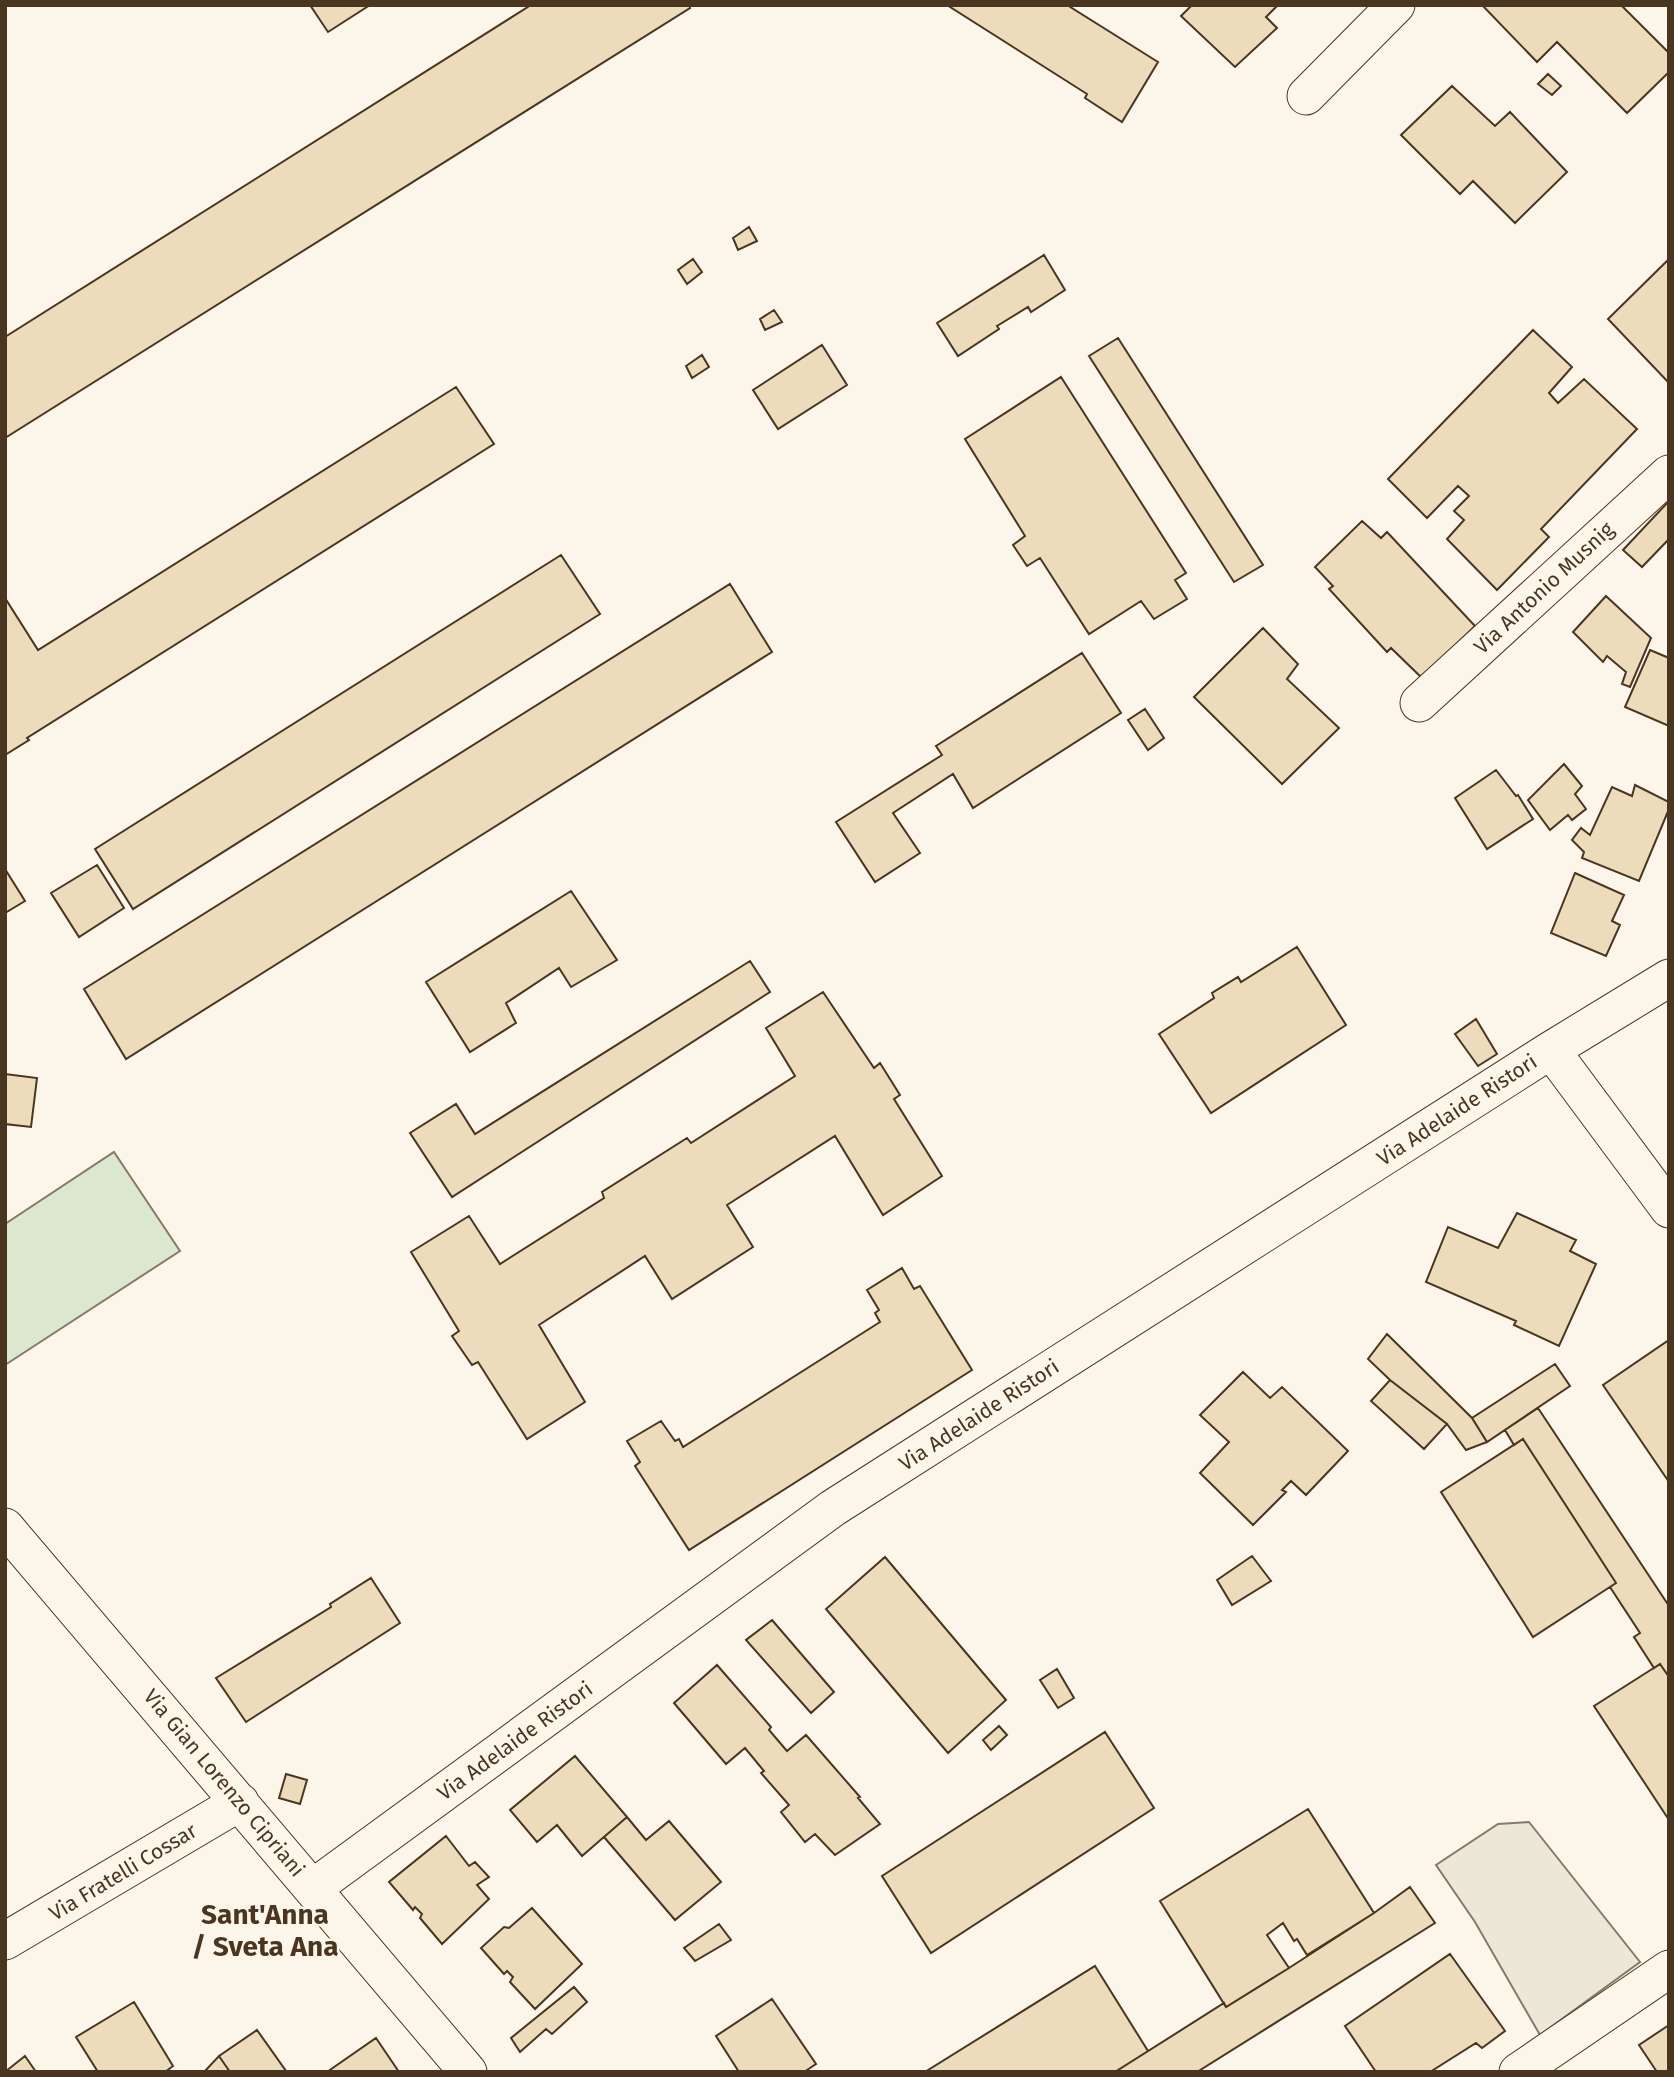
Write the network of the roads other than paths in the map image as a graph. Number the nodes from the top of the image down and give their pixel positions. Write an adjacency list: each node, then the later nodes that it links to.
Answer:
1 (1396, 5): 2 (street)
2 (1306, 96)
3 (1669, 474): 4 (street, Via Antonio Musnig)
4 (1419, 703)
5 (1669, 978): 6 (street, Via Adelaide Ristori)
6 (1551, 1050): 7 (street); 10 (street, Via Adelaide Ristori)
7 (1669, 1209)
8 (5, 1527): 9 (street, Via Gian Lorenzo Cipriani)
9 (240, 1802): 10 (street, Via Gian Lorenzo Cipriani); 11 (street, Via Fratelli Cossar)
10 (313, 1888): 13 (street, Via Gian Lorenzo Cipriani)
11 (5, 1941)
12 (1669, 1969): 14 (street)
13 (468, 2072)
14 (1518, 2072)

